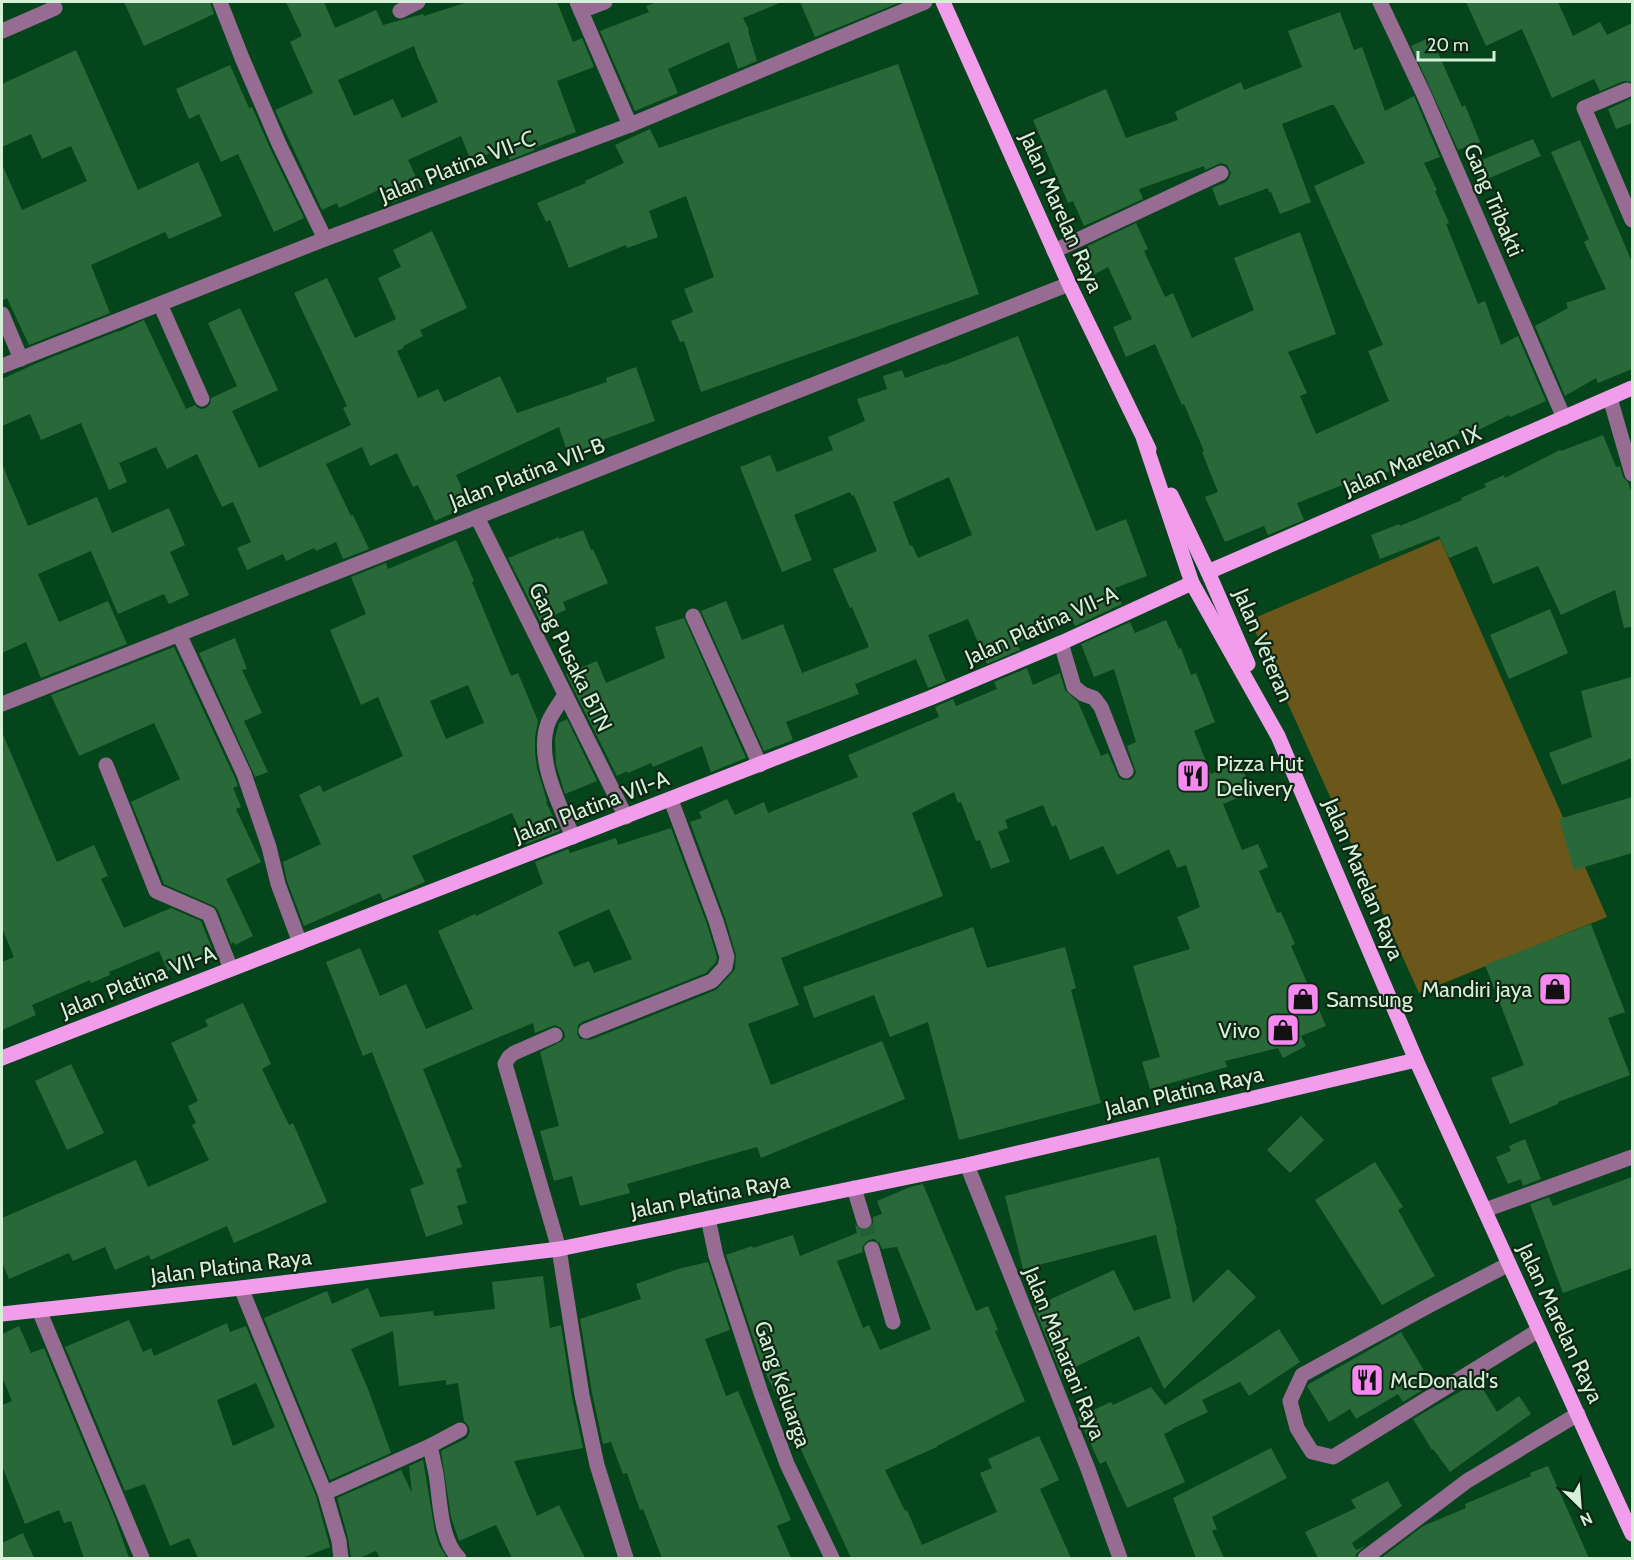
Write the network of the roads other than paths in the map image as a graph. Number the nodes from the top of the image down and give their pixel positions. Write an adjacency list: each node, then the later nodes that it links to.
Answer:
1 (220, 2): 15 (street)
2 (418, 2): 9 (street)
3 (606, 2): 7 (street)
4 (925, 2): 12 (street, Jalan Platina VII-C)
5 (943, 2): 16 (main road, Jalan Marelan Raya)
6 (1380, 2): 25 (street, Gang Tribakti)
7 (579, 6): 12 (street)
8 (55, 8): 10 (street)
9 (400, 11)
10 (2, 31)
11 (1627, 90): 14 (street)
12 (630, 125): 15 (street, Jalan Platina VII-C)
13 (1221, 173): 16 (street)
14 (1632, 220)
15 (325, 239): 18 (street, Jalan Platina VII-C)
16 (1054, 251): 17 (main road, Jalan Marelan Raya)
17 (1069, 284): 26 (main road, Jalan Marelan Raya); 28 (street, Jalan Platina VII-B)
18 (160, 304): 20 (street, Jalan Platina VII-C); 24 (street)
19 (2, 314): 20 (street)
20 (21, 359): 21 (street, Jalan Platina VII-C)
21 (2, 366)
22 (1632, 388): 23 (main road, Jalan Marelan IX)
23 (1610, 398): 25 (main road, Jalan Marelan IX); 27 (street)
24 (202, 399)
25 (1564, 418): 29 (main road, Jalan Marelan IX)
26 (1144, 440): 29 (main road, Jalan Marelan Raya); 30 (main road, Jalan Marelan Raya)
27 (1632, 474)
28 (477, 517): 32 (street, Jalan Platina VII-B); 34 (street, Gang Pusaka BTN)
29 (1208, 572): 36 (main road, Jalan Veteran)
30 (1192, 583): 33 (main road, Jalan Platina VII-A); 36 (main road, Jalan Marelan Raya)
31 (693, 616): 38 (street)
32 (179, 634): 35 (street, Jalan Platina VII-B); 43 (street)
33 (1061, 643): 38 (main road, Jalan Platina VII-A); 39 (street)
34 (565, 695): 41 (street, Gang Pusaka BTN); 42 (street)
35 (2, 704)
36 (1278, 736): 48 (main road, Jalan Marelan Raya)
37 (106, 765): 44 (street)
38 (760, 765): 40 (main road, Jalan Platina VII-A)
39 (1126, 771)
40 (671, 800): 41 (main road, Jalan Platina VII-A); 45 (street)
41 (626, 817): 42 (main road, Jalan Platina VII-A)
42 (573, 837): 43 (main road, Jalan Platina VII-A)
43 (300, 943): 44 (main road, Jalan Platina VII-A)
44 (231, 969): 47 (main road, Jalan Platina VII-A)
45 (586, 1031)
46 (555, 1035): 55 (street)
47 (2, 1058)
48 (1416, 1060): 50 (main road, Jalan Platina Raya); 52 (main road, Jalan Marelan Raya)
49 (1632, 1157): 52 (street)
50 (967, 1165): 51 (main road, Jalan Platina Raya); 73 (street, Jalan Maharani Raya)
51 (854, 1188): 53 (main road, Jalan Platina Raya); 54 (street)
52 (1485, 1210): 57 (main road, Jalan Marelan Raya)
53 (708, 1218): 55 (main road, Jalan Platina Raya); 72 (street, Gang Keluarga)
54 (864, 1221)
55 (559, 1249): 58 (main road, Jalan Platina Raya); 71 (street)
56 (872, 1249): 61 (street)
57 (1509, 1264): 62 (main road, Jalan Marelan Raya); 62 (street)
58 (241, 1288): 59 (main road, Jalan Platina Raya); 66 (street)
59 (39, 1310): 60 (main road, Jalan Platina Raya); 68 (street)
60 (2, 1314)
61 (893, 1322)
62 (1539, 1330): 63 (main road, Jalan Marelan Raya)
63 (1578, 1414): 67 (main road, Jalan Marelan Raya); 74 (street)
64 (460, 1430): 65 (street)
65 (430, 1446): 66 (street); 70 (street)
66 (325, 1493): 69 (street)
67 (1632, 1534)
68 (142, 1558)
69 (341, 1558)
70 (459, 1558)
71 (626, 1558)
72 (832, 1558)
73 (1120, 1558)
74 (1365, 1558)

